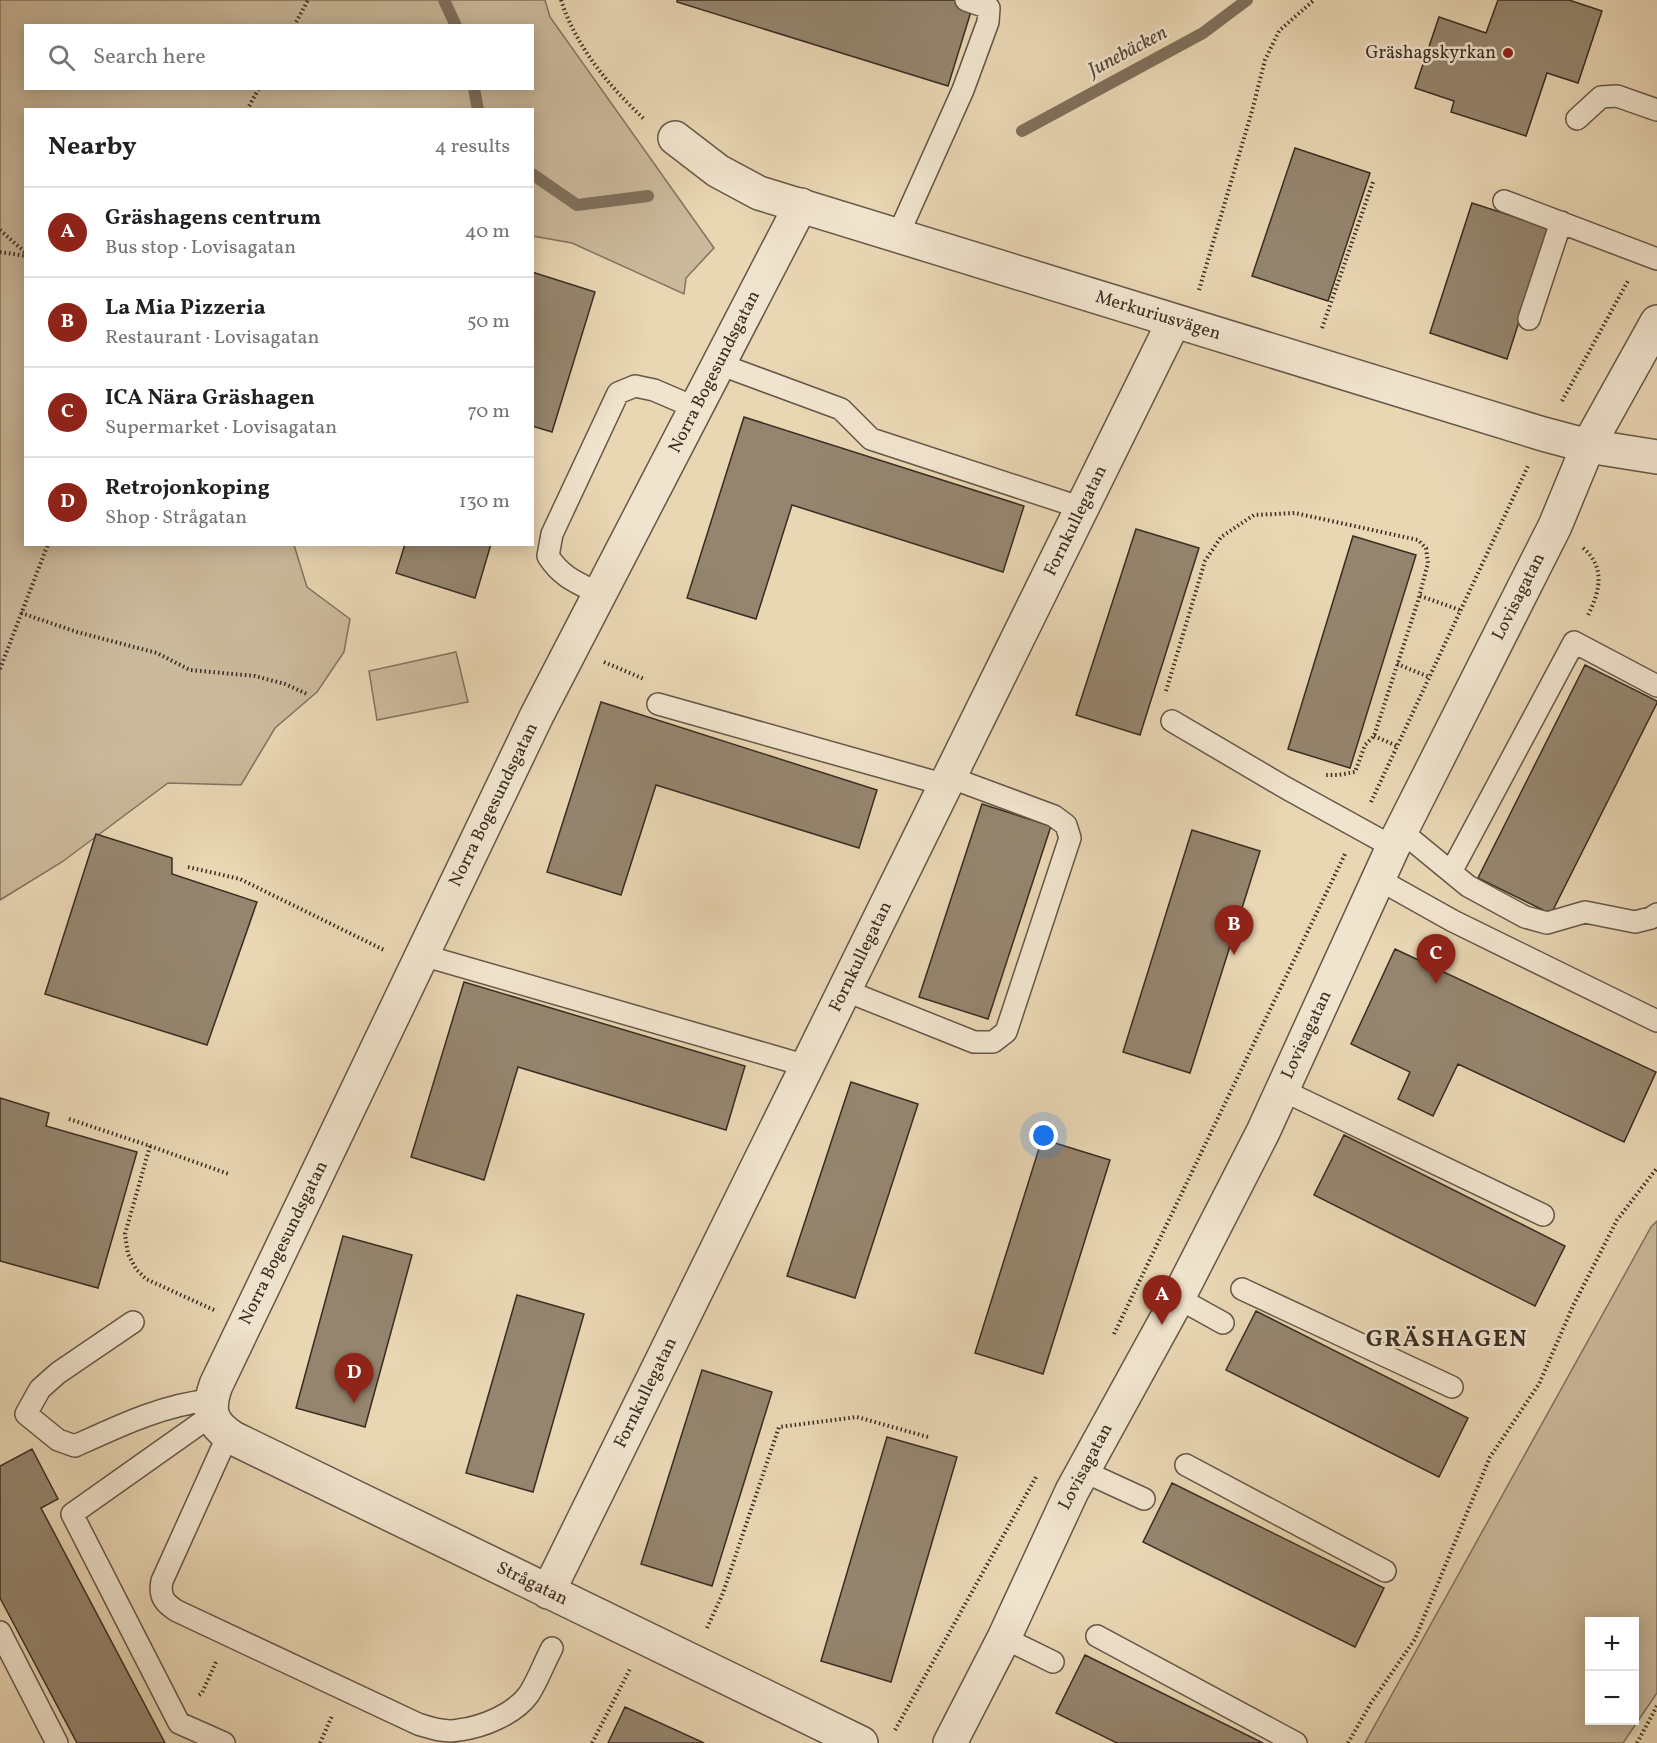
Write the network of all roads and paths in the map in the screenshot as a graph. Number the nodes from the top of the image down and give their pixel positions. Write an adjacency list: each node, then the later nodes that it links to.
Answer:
1 (308, 0): 5 (path)
2 (561, 0): 10 (path)
3 (966, 0): 16 (lane)
4 (1314, 0): 23 (path)
5 (295, 24)
6 (258, 90): 7 (path)
7 (249, 108)
8 (1657, 110): 9 (lane)
9 (1577, 118)
10 (675, 138): 13 (street, Merkuriusvägen)
11 (1373, 182): 24 (path)
12 (1504, 201): 14 (lane)
13 (801, 205): 16 (street, Merkuriusvägen); 25 (street, Norra Bogesundsgatan)
14 (1561, 222): 20 (lane); 21 (lane)
15 (0, 230): 18 (path)
16 (898, 235): 23 (street, Merkuriusvägen)
17 (0, 252): 19 (path)
18 (24, 253)
19 (24, 255)
20 (1650, 256): 27 (path)
21 (1529, 319)
22 (1657, 322): 28 (street, Lovisagatan)
23 (1181, 324): 24 (street, Merkuriusvägen); 30 (street, Fornkullegatan)
24 (1310, 363): 27 (street, Merkuriusvägen)
25 (719, 364): 26 (street, Norra Bogesundsgatan); 30 (lane)
26 (696, 408): 33 (street, Norra Bogesundsgatan); 33 (lane)
27 (1543, 434): 28 (street, Merkuriusvägen); 35 (path)
28 (1588, 446): 29 (street, Merkuriusvägen); 31 (street, Lovisagatan)
29 (1657, 457)
30 (1082, 508): 48 (street, Fornkullegatan)
31 (1555, 526): 37 (path); 51 (street, Lovisagatan)
32 (47, 546): 36 (path)
33 (600, 594): 38 (street, Norra Bogesundsgatan)
34 (1420, 596): 35 (path); 39 (path); 45 (path)
35 (1460, 609): 41 (path)
36 (21, 613): 40 (path); 43 (path)
37 (1574, 642): 42 (lane); 53 (lane)
38 (572, 649): 44 (path); 56 (street, Norra Bogesundsgatan)
39 (1397, 664): 41 (path); 46 (path)
40 (0, 669)
41 (1429, 677): 47 (path)
42 (1657, 686)
43 (307, 694)
44 (658, 704): 48 (lane)
45 (1172, 721): 49 (lane)
46 (1374, 736): 47 (path); 49 (path)
47 (1397, 746): 50 (path)
48 (948, 781): 57 (street, Fornkullegatan); 57 (lane)
49 (1301, 796): 50 (lane)
50 (1359, 828): 51 (lane); 71 (path)
51 (1397, 839): 53 (lane); 54 (street, Lovisagatan)
52 (188, 867): 56 (path)
53 (1451, 872): 55 (lane)
54 (1378, 879): 58 (lane); 60 (street, Lovisagatan)
55 (1657, 914)
56 (420, 960): 59 (lane); 70 (street, Norra Bogesundsgatan)
57 (844, 990): 59 (street, Fornkullegatan)
58 (1657, 1021)
59 (807, 1066): 80 (street, Fornkullegatan)
60 (1282, 1090): 65 (lane); 67 (street, Lovisagatan)
61 (69, 1119): 62 (path)
62 (150, 1146): 64 (path); 70 (path)
63 (1657, 1168): 98 (path)
64 (230, 1174)
65 (1543, 1215)
66 (1242, 1289): 72 (lane)
67 (1178, 1298): 69 (lane); 77 (street, Lovisagatan)
68 (133, 1322): 73 (lane)
69 (1223, 1323)
70 (245, 1324): 73 (street, Norra Bogesundsgatan)
71 (1113, 1336)
72 (1452, 1387)
73 (217, 1417): 80 (street, Strågatan); 82 (lane); 90 (lane)
74 (928, 1437): 87 (path)
75 (1186, 1464): 79 (lane)
76 (1041, 1467): 91 (path)
77 (1083, 1471): 78 (lane); 84 (street, Lovisagatan)
78 (1144, 1499)
79 (1386, 1571)
80 (548, 1592): 85 (street, Strågatan)
81 (0, 1632): 92 (lane)
82 (228, 1635): 86 (lane); 90 (path)
83 (1097, 1636): 97 (lane)
84 (1004, 1638): 88 (lane); 96 (street, Lovisagatan)
85 (645, 1639): 87 (street, Strågatan); 95 (path)
86 (552, 1648)
87 (693, 1662): 91 (street, Strågatan)
88 (1053, 1662)
89 (1657, 1706): 99 (path)
90 (175, 1715): 93 (lane); 94 (lane)
91 (877, 1739)
92 (57, 1743)
93 (190, 1743)
94 (224, 1743)
95 (592, 1743)
96 (950, 1743)
97 (1296, 1743)
98 (1348, 1743)
99 (1637, 1743)

